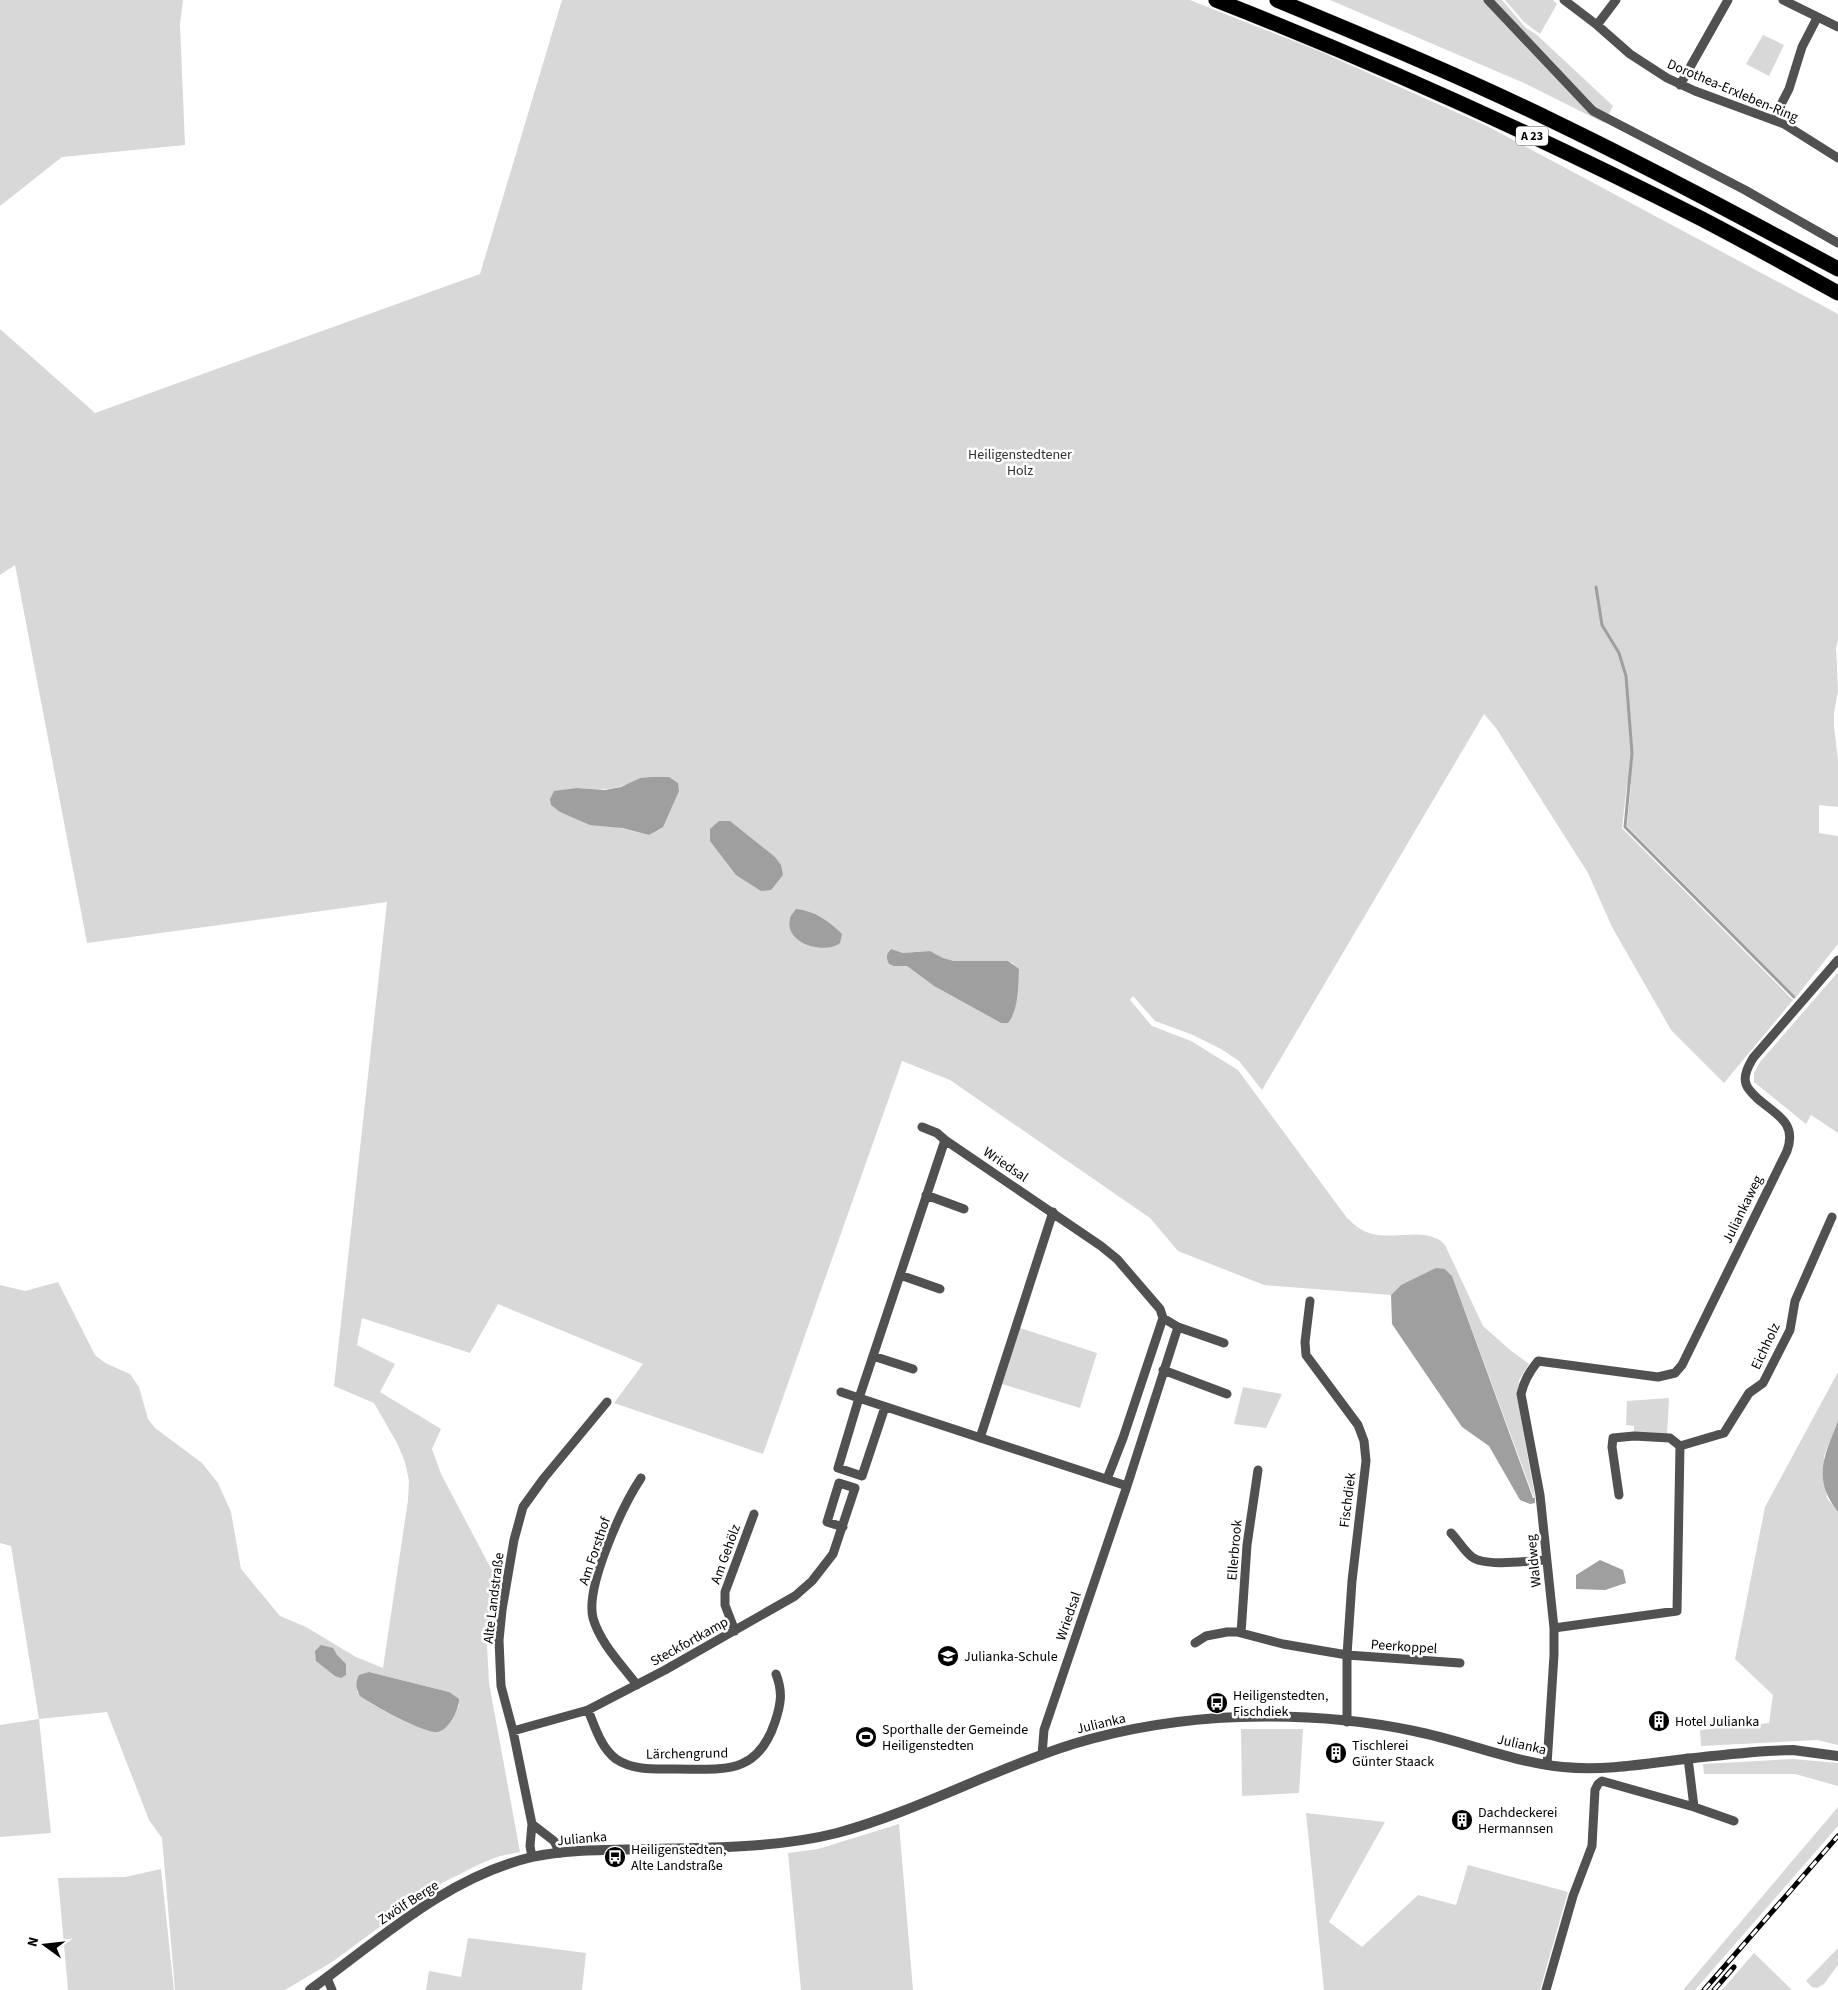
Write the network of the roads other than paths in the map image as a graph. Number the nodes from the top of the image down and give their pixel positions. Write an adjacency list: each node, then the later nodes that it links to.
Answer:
1 (1216, 0): 16 (highway, A 23)
2 (1277, 0): 15 (highway, A 23)
3 (1488, 0): 14 (street)
4 (1564, 0): 9 (street, Dorothea-Erxleben-Ring)
5 (1616, 0): 9 (street)
6 (1728, 0): 11 (street)
7 (1783, 0): 8 (street)
8 (1817, 18): 10 (street); 12 (street)
9 (1597, 25): 11 (street, Dorothea-Erxleben-Ring)
10 (1838, 27)
11 (1680, 84): 12 (street, Dorothea-Erxleben-Ring)
12 (1773, 120): 13 (street, Dorothea-Erxleben-Ring)
13 (1838, 158)
14 (1838, 243)
15 (1838, 269)
16 (1838, 293)
17 (1838, 960): 31 (street, Juliankaweg)
18 (922, 1127): 19 (street, Wriedsal)
19 (945, 1140): 20 (street); 22 (street, Wriedsal)
20 (926, 1195): 21 (street); 24 (street)
21 (964, 1209)
22 (1053, 1212): 27 (street, Wriedsal); 39 (street)
23 (1832, 1217): 40 (street, Eichholz)
24 (900, 1275): 25 (street); 30 (street)
25 (940, 1289)
26 (1310, 1301): 54 (street, Fischdiek)
27 (1163, 1318): 28 (street, Wriedsal); 43 (street)
28 (1178, 1328): 29 (street, Wriedsal); 33 (street, Wriedsal)
29 (1224, 1343)
30 (873, 1356): 32 (street); 36 (street)
31 (1538, 1361): 49 (street, Waldweg)
32 (913, 1369)
33 (1164, 1370): 35 (street); 44 (street, Wriedsal)
34 (841, 1392): 36 (street)
35 (1226, 1394)
36 (859, 1398): 38 (street); 38 (street)
37 (607, 1402): 60 (street, Alte Landstraße)
38 (885, 1407): 39 (street)
39 (980, 1438): 43 (street)
40 (1680, 1446): 45 (street); 50 (street)
41 (1258, 1470): 52 (street, Ellerbrook)
42 (641, 1478): 57 (street, Am Forsthof)
43 (1107, 1479): 44 (street)
44 (1127, 1486): 61 (street, Wriedsal)
45 (1619, 1495)
46 (754, 1514): 51 (street, Am Gehölz)
47 (843, 1527): 47 (street, Steckfortkamp); 51 (street, Steckfortkamp)
48 (1451, 1533): 49 (street)
49 (1546, 1560): 50 (street, Waldweg)
50 (1554, 1628): 64 (street, Waldweg)
51 (735, 1632): 57 (street, Steckfortkamp)
52 (1241, 1632): 53 (street); 54 (street)
53 (1195, 1643)
54 (1347, 1656): 55 (street, Peerkoppel); 59 (street, Fischdiek)
55 (1460, 1664)
56 (776, 1674): 58 (street, Lärchengrund)
57 (637, 1685): 58 (street, Steckfortkamp)
58 (588, 1710): 60 (street, Steckfortkamp)
59 (1347, 1722): 61 (street, Julianka); 64 (street, Julianka)
60 (513, 1731): 67 (street, Alte Landstraße)
61 (1042, 1755): 68 (street, Julianka)
62 (1838, 1756): 63 (street, Julianka)
63 (1688, 1758): 64 (street, Julianka); 65 (street)
64 (1548, 1765)
65 (1694, 1807): 66 (street); 73 (street)
66 (1734, 1821)
67 (532, 1824): 68 (street); 69 (street, Alte Landstraße)
68 (560, 1853): 69 (street, Julianka)
69 (532, 1857): 70 (street, Zwölf Berge)
70 (327, 1978): 71 (street, Zwölf Berge); 72 (street)
71 (310, 1990)
72 (332, 1990)
73 (1546, 1990)

